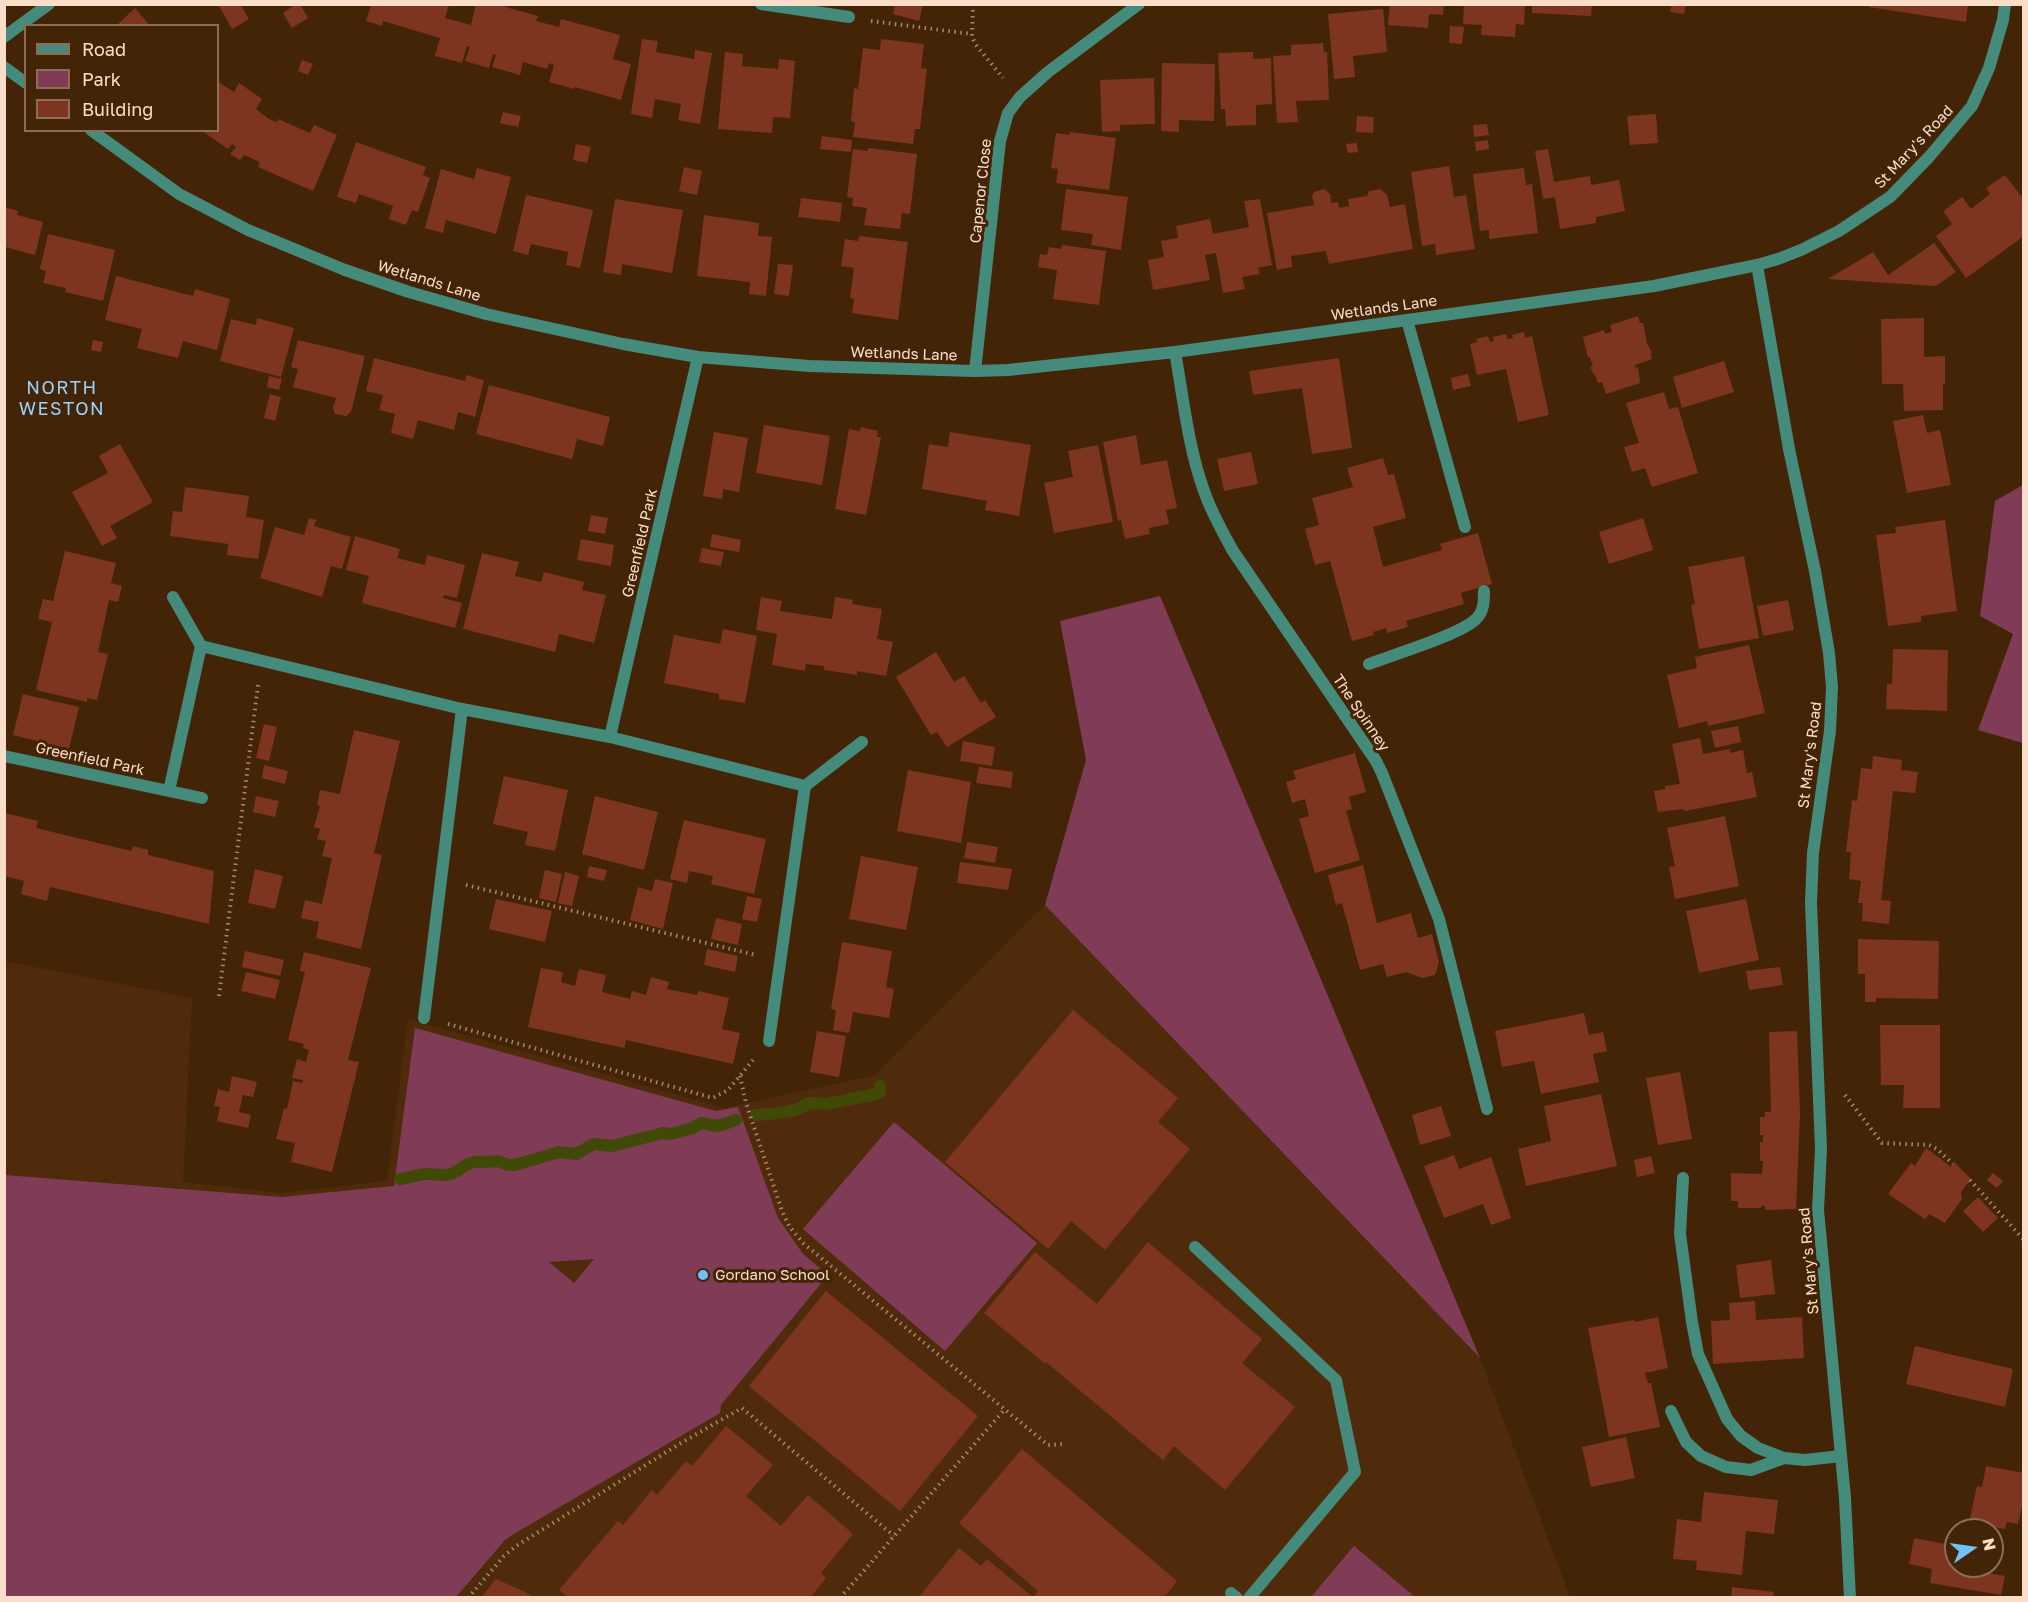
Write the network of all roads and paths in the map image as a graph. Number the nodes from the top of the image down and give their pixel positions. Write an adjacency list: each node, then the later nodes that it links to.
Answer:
1 (50, 4): 9 (street)
2 (761, 4): 6 (street)
3 (973, 4): 8 (path)
4 (1139, 4): 12 (street, Capenor Close)
5 (2005, 4): 14 (street, St Mary's Road)
6 (778, 6): 7 (street)
7 (849, 17): 8 (path)
8 (972, 34): 12 (path)
9 (4, 37)
10 (4, 67): 11 (street)
11 (24, 82)
12 (1020, 97): 18 (street, Capenor Close)
13 (94, 132): 17 (street, Wetlands Lane)
14 (1757, 265): 15 (street, Wetlands Lane); 48 (street, St Mary's Road)
15 (1407, 320): 16 (street, Wetlands Lane); 19 (street)
16 (1175, 352): 18 (street, Wetlands Lane); 39 (street, The Spinney)
17 (698, 357): 18 (street, Wetlands Lane); 26 (street, Greenfield Park)
18 (975, 371)
19 (1465, 527)
20 (1484, 591): 24 (street)
21 (172, 597): 22 (street)
22 (201, 646): 23 (street); 30 (street)
23 (261, 660): 25 (street); 34 (path)
24 (1369, 664)
25 (462, 709): 26 (street); 32 (street)
26 (610, 737): 29 (street)
27 (862, 742): 29 (street)
28 (4, 756): 30 (street, Greenfield Park)
29 (805, 786): 33 (street)
30 (169, 791): 31 (street, Greenfield Park)
31 (202, 798)
32 (441, 879): 33 (path); 35 (street)
33 (780, 961): 36 (street)
34 (219, 996)
35 (424, 1018): 37 (path)
36 (769, 1041): 37 (path)
37 (740, 1076): 45 (path)
38 (1845, 1095): 40 (path)
39 (1487, 1109)
40 (1953, 1164)
41 (1683, 1178): 49 (street)
42 (1970, 1180): 43 (path)
43 (2024, 1240)
44 (1195, 1247): 53 (street)
45 (1005, 1409): 47 (path); 50 (path)
46 (1671, 1411): 49 (street)
47 (1066, 1444)
48 (1841, 1456): 49 (street); 54 (street, St Mary's Road)
49 (1784, 1458)
50 (894, 1536): 51 (path); 52 (path)
51 (468, 1598)
52 (840, 1598)
53 (1249, 1598)
54 (1850, 1598)

